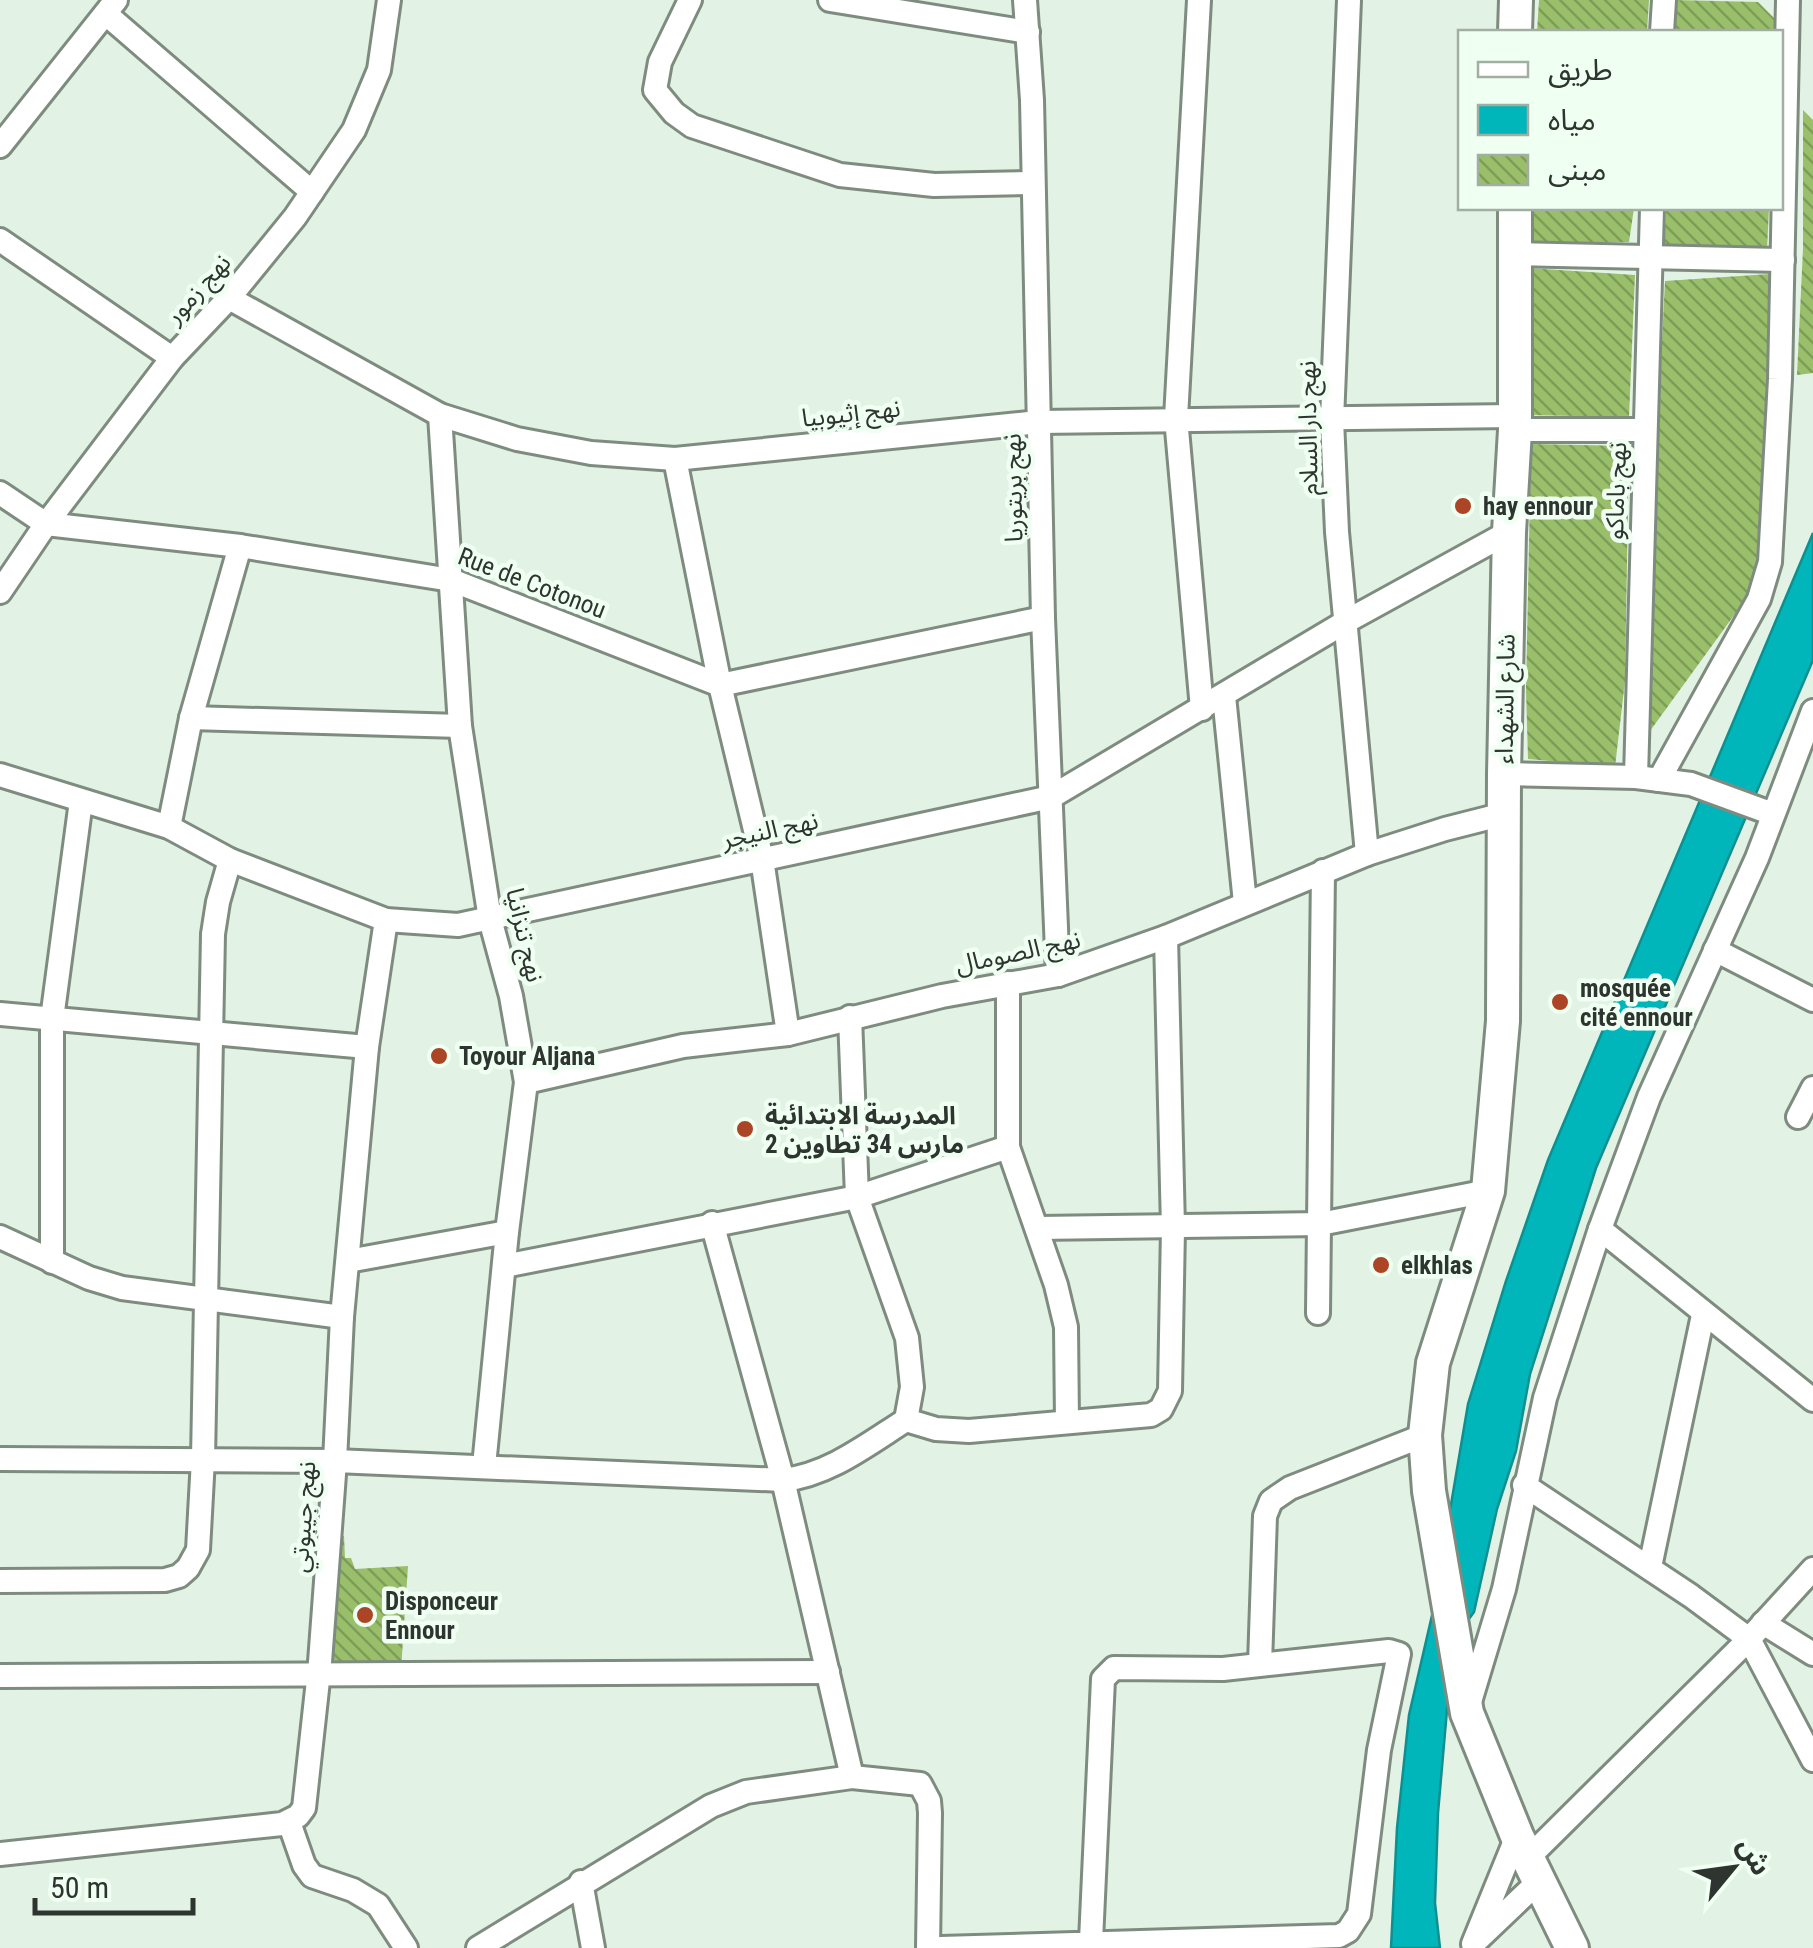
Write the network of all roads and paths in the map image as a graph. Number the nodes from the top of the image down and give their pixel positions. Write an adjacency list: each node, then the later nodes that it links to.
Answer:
1 (388, 0): 16 (street, نهج زمور)
2 (690, 0): 15 (street)
3 (830, 0): 13 (street)
4 (1025, 0): 13 (street, نهج بريتوريا)
5 (1199, 0): 26 (street)
6 (1349, 0): 27 (street, نهج دار السلام)
7 (1516, 0): 11 (main road)
8 (1664, 0): 12 (street)
9 (1788, 0): 22 (street)
10 (111, 7): 14 (street); 16 (street)
11 (1516, 30)
12 (1662, 30)
13 (1028, 32): 15 (street, نهج بريتوريا)
14 (0, 146)
15 (1033, 183): 28 (street, نهج بريتوريا)
16 (312, 192): 23 (street, نهج زمور)
17 (1515, 210): 20 (main road, شارع الشهداء)
18 (1652, 210): 21 (street, نهج باماكو)
19 (0, 240): 24 (street)
20 (1515, 254): 21 (street); 29 (main road, شارع الشهداء)
21 (1649, 256): 22 (street); 30 (street, نهج باماكو)
22 (1782, 260): 48 (street)
23 (229, 298): 24 (street, نهج زمور); 25 (street, نهج إثيوبيا)
24 (172, 358): 33 (street, نهج زمور)
25 (440, 415): 31 (street, نهج إثيوبيا); 36 (street, نهج تنزانيا)
26 (1176, 418): 27 (street, نهج إثيوبيا); 28 (street, نهج إثيوبيا); 42 (street)
27 (1332, 420): 29 (street, نهج إثيوبيا); 39 (street, نهج دار السلام)
28 (1038, 422): 31 (street, نهج إثيوبيا); 38 (street, نهج بريتوريا)
29 (1515, 423): 30 (street, نهج إثيوبيا); 34 (main road, شارع الشهداء)
30 (1645, 430): 48 (street, نهج باماكو)
31 (676, 459): 40 (street)
32 (0, 493): 33 (street, Rue de Cotonou)
33 (46, 524): 35 (street, Rue de Cotonou); 37 (street, نهج زمور)
34 (1509, 532): 39 (street, نهج النيجر); 47 (main road, شارع الشهداء)
35 (240, 546): 36 (street, Rue de Cotonou); 44 (street)
36 (451, 580): 40 (street, Rue de Cotonou); 45 (street, نهج تنزانيا)
37 (0, 592)
38 (1043, 618): 40 (street); 49 (street, نهج بريتوريا)
39 (1347, 622): 41 (street, نهج النيجر); 54 (street, نهج دار السلام)
40 (720, 685): 55 (street)
41 (1224, 696): 42 (street, نهج النيجر); 58 (street)
42 (1202, 708): 49 (street, نهج النيجر)
43 (1813, 711): 51 (street)
44 (191, 718): 45 (street); 53 (street)
45 (460, 726): 59 (street, نهج تنزانيا)
46 (0, 774): 50 (street, نهج النيجر)
47 (1504, 774): 48 (street); 52 (main road, شارع الشهداء)
48 (1647, 778): 51 (street)
49 (1051, 797): 55 (street, نهج النيجر); 63 (street, نهج بريتوريا)
50 (80, 800): 53 (street, نهج النيجر); 68 (street)
51 (1768, 812): 62 (street)
52 (1504, 814): 54 (street, نهج الصومال); 76 (main road, شارع الشهداء)
53 (170, 827): 56 (street, نهج النيجر)
54 (1367, 854): 57 (street, نهج الصومال)
55 (762, 859): 59 (street, نهج النيجر); 70 (street)
56 (230, 860): 60 (street, نهج النيجر); 69 (street)
57 (1323, 871): 58 (street, نهج الصومال); 79 (street)
58 (1245, 903): 61 (street, نهج الصومال)
59 (490, 919): 60 (street, نهج النيجر); 72 (street, نهج تنزانيا)
60 (386, 920): 71 (street, نهج جيبوتي)
61 (1166, 937): 63 (street, نهج الصومال); 81 (street)
62 (1715, 950): 65 (street); 82 (street)
63 (1058, 975): 64 (street, نهج الصومال)
64 (1008, 983): 67 (street, نهج الصومال); 75 (street)
65 (1813, 1000)
66 (0, 1014): 68 (street)
67 (850, 1017): 70 (street, نهج الصومال); 77 (street)
68 (52, 1019): 69 (street); 86 (street)
69 (210, 1034): 71 (street); 88 (street)
70 (788, 1034): 72 (street, نهج الصومال)
71 (367, 1048): 85 (street, نهج جيبوتي)
72 (526, 1082): 83 (street, نهج تنزانيا)
73 (1813, 1088): 74 (street)
74 (1798, 1118)
75 (1008, 1147): 77 (street); 80 (street)
76 (1488, 1191): 79 (street); 95 (main road, شارع الشهداء)
77 (857, 1197): 78 (street); 93 (street)
78 (712, 1223): 87 (street); 100 (street)
79 (1320, 1224): 81 (street); 89 (street)
80 (1038, 1228): 81 (street); 94 (street)
81 (1173, 1228): 94 (street)
82 (1600, 1230): 90 (street); 101 (street)
83 (507, 1232): 85 (street); 87 (street, نهج تنزانيا)
84 (0, 1237): 86 (street)
85 (348, 1261): 91 (street, نهج جيبوتي)
86 (52, 1262): 88 (street)
87 (504, 1266): 99 (street, نهج تنزانيا)
88 (205, 1298): 91 (street); 97 (street)
89 (1318, 1313)
90 (1704, 1316): 92 (street); 102 (street)
91 (342, 1317): 98 (street, نهج جيبوتي)
92 (1813, 1400)
93 (906, 1420): 94 (street); 100 (street)
94 (1067, 1422)
95 (1425, 1436): 107 (street); 111 (main road, شارع الشهداء)
96 (0, 1459): 97 (street)
97 (203, 1459): 98 (street); 104 (street)
98 (335, 1461): 99 (street); 109 (street, نهج جيبوتي)
99 (484, 1466): 100 (street)
100 (782, 1480): 108 (street)
101 (1524, 1485): 102 (street); 111 (street)
102 (1650, 1568): 105 (street)
103 (1813, 1569): 105 (street)
104 (0, 1580)
105 (1756, 1631): 106 (street); 112 (street); 116 (street)
106 (1813, 1654)
107 (1260, 1664): 118 (street); 118 (street)
108 (828, 1672): 109 (street); 113 (street)
109 (319, 1675): 110 (street); 114 (street, نهج جيبوتي)
110 (0, 1676)
111 (1467, 1713): 116 (main road, شارع الشهداء)
112 (1813, 1760)
113 (852, 1777): 117 (street); 124 (street)
114 (289, 1822): 115 (street); 121 (street)
115 (0, 1854)
116 (1528, 1859): 120 (street); 120 (street); 126 (main road, شارع الشهداء)
117 (582, 1882): 122 (street); 123 (street)
118 (1091, 1942): 119 (street)
119 (1061, 1945): 125 (street)
120 (1472, 1946)
121 (406, 1948)
122 (478, 1948)
123 (594, 1948)
124 (928, 1948)
125 (941, 1948)
126 (1572, 1948)

